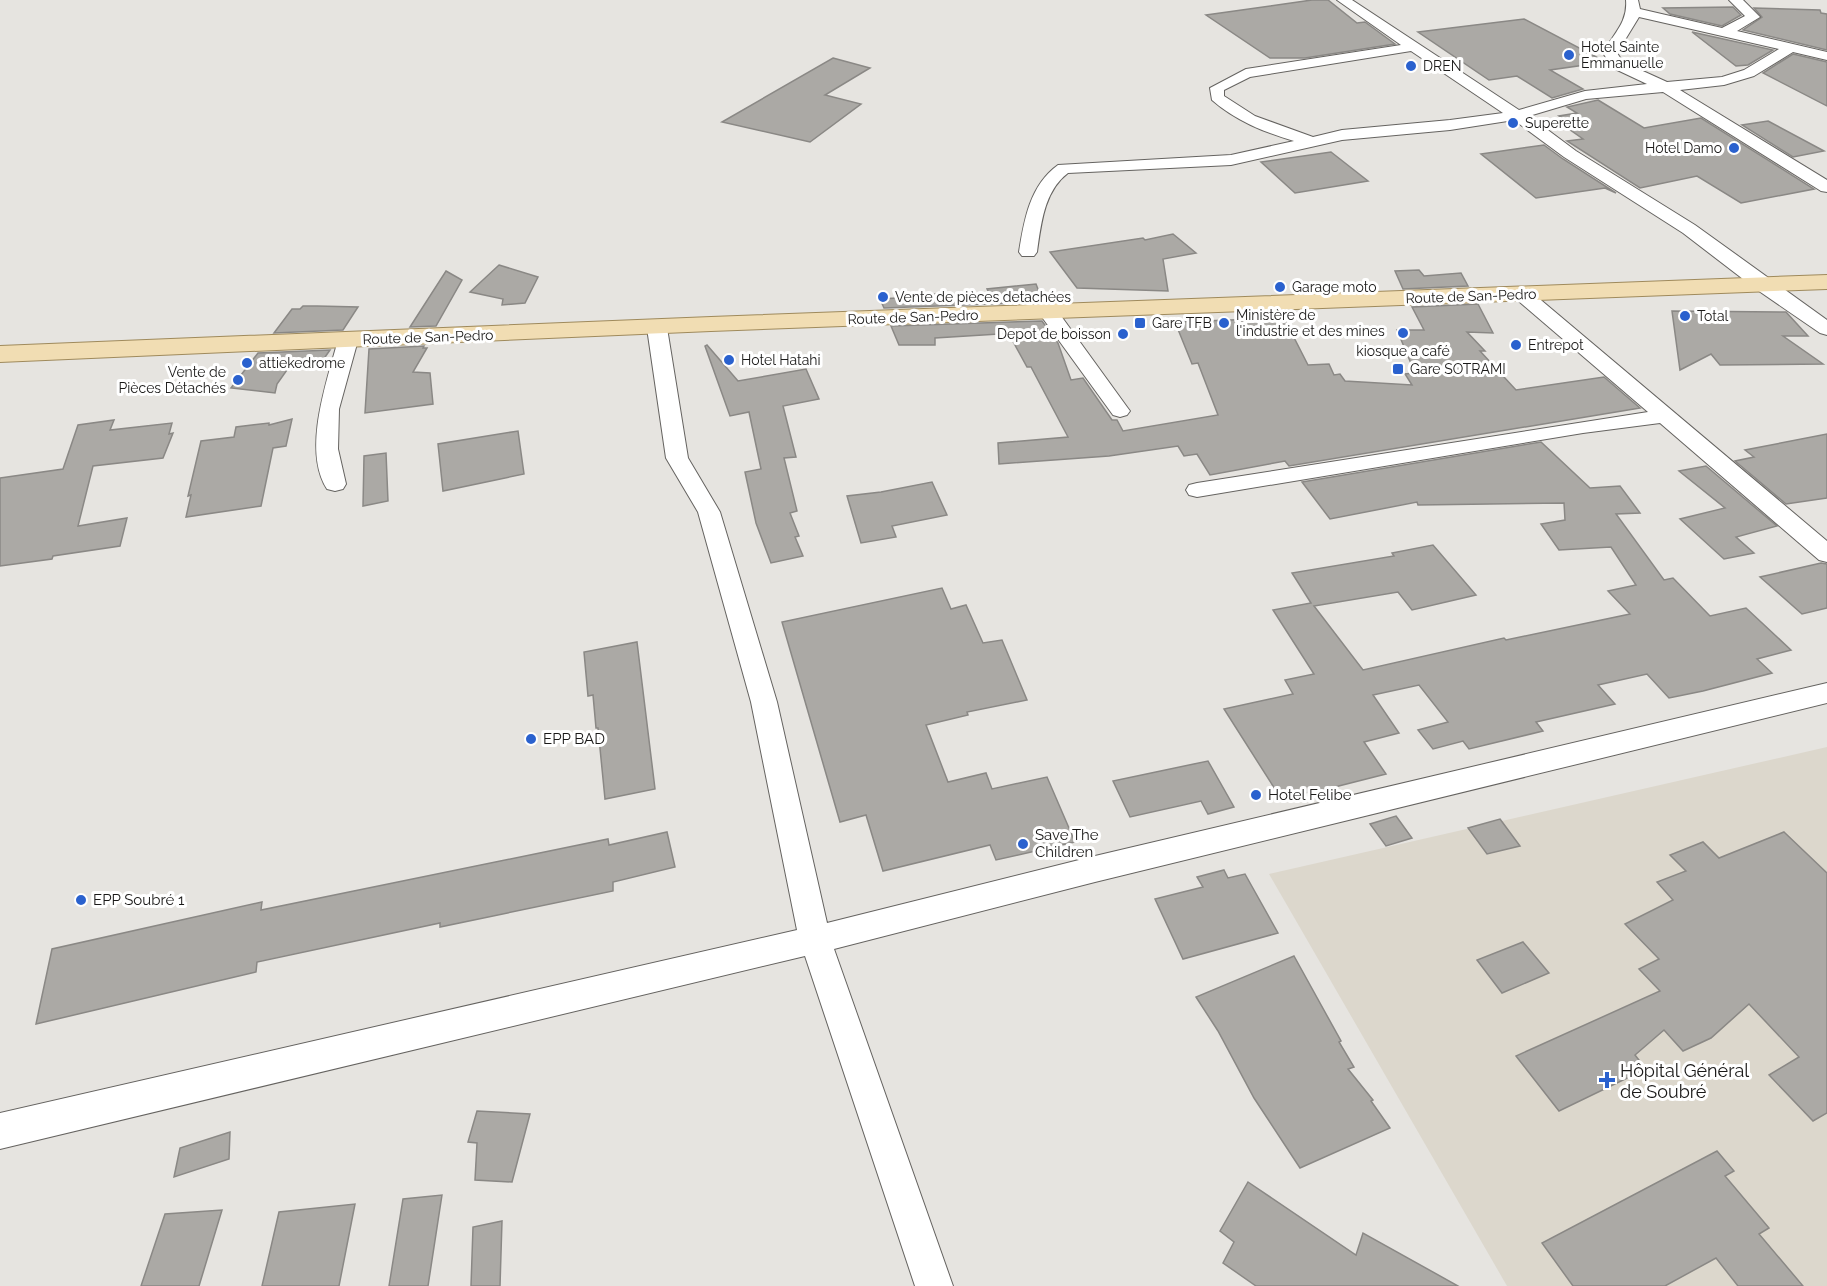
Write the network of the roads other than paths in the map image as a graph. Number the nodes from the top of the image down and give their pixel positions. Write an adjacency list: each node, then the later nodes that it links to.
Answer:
1 (1343, 0): 5 (street)
2 (1735, 0): 4 (street)
3 (1634, 6): 4 (street); 8 (street)
4 (1726, 31): 6 (street)
5 (1413, 47): 11 (street); 12 (street)
6 (1792, 47): 7 (street); 9 (street)
7 (1827, 56)
8 (1612, 73): 9 (street); 10 (street)
9 (1667, 88): 10 (street); 14 (street)
10 (1586, 95): 11 (street)
11 (1517, 115): 12 (street); 18 (street)
12 (1310, 141): 16 (street)
13 (1818, 166): 14 (street)
14 (1800, 170): 15 (street)
15 (1827, 187)
16 (1028, 252)
17 (1827, 282): 18 (main road, Route de San-Pedro)
18 (1763, 285): 19 (main road, Route de San-Pedro); 22 (street)
19 (1522, 294): 20 (main road, Route de San-Pedro); 26 (street)
20 (1049, 313): 21 (main road, Route de San-Pedro); 25 (street)
21 (657, 328): 23 (main road, Route de San-Pedro); 31 (street)
22 (1827, 329)
23 (348, 340): 24 (main road, Route de San-Pedro); 27 (street)
24 (0, 354)
25 (1120, 411)
26 (1667, 416): 28 (street); 29 (street)
27 (335, 484)
28 (1197, 490)
29 (1827, 554)
30 (1827, 693): 31 (street)
31 (815, 940): 32 (street); 33 (street)
32 (0, 1131)
33 (934, 1286)

